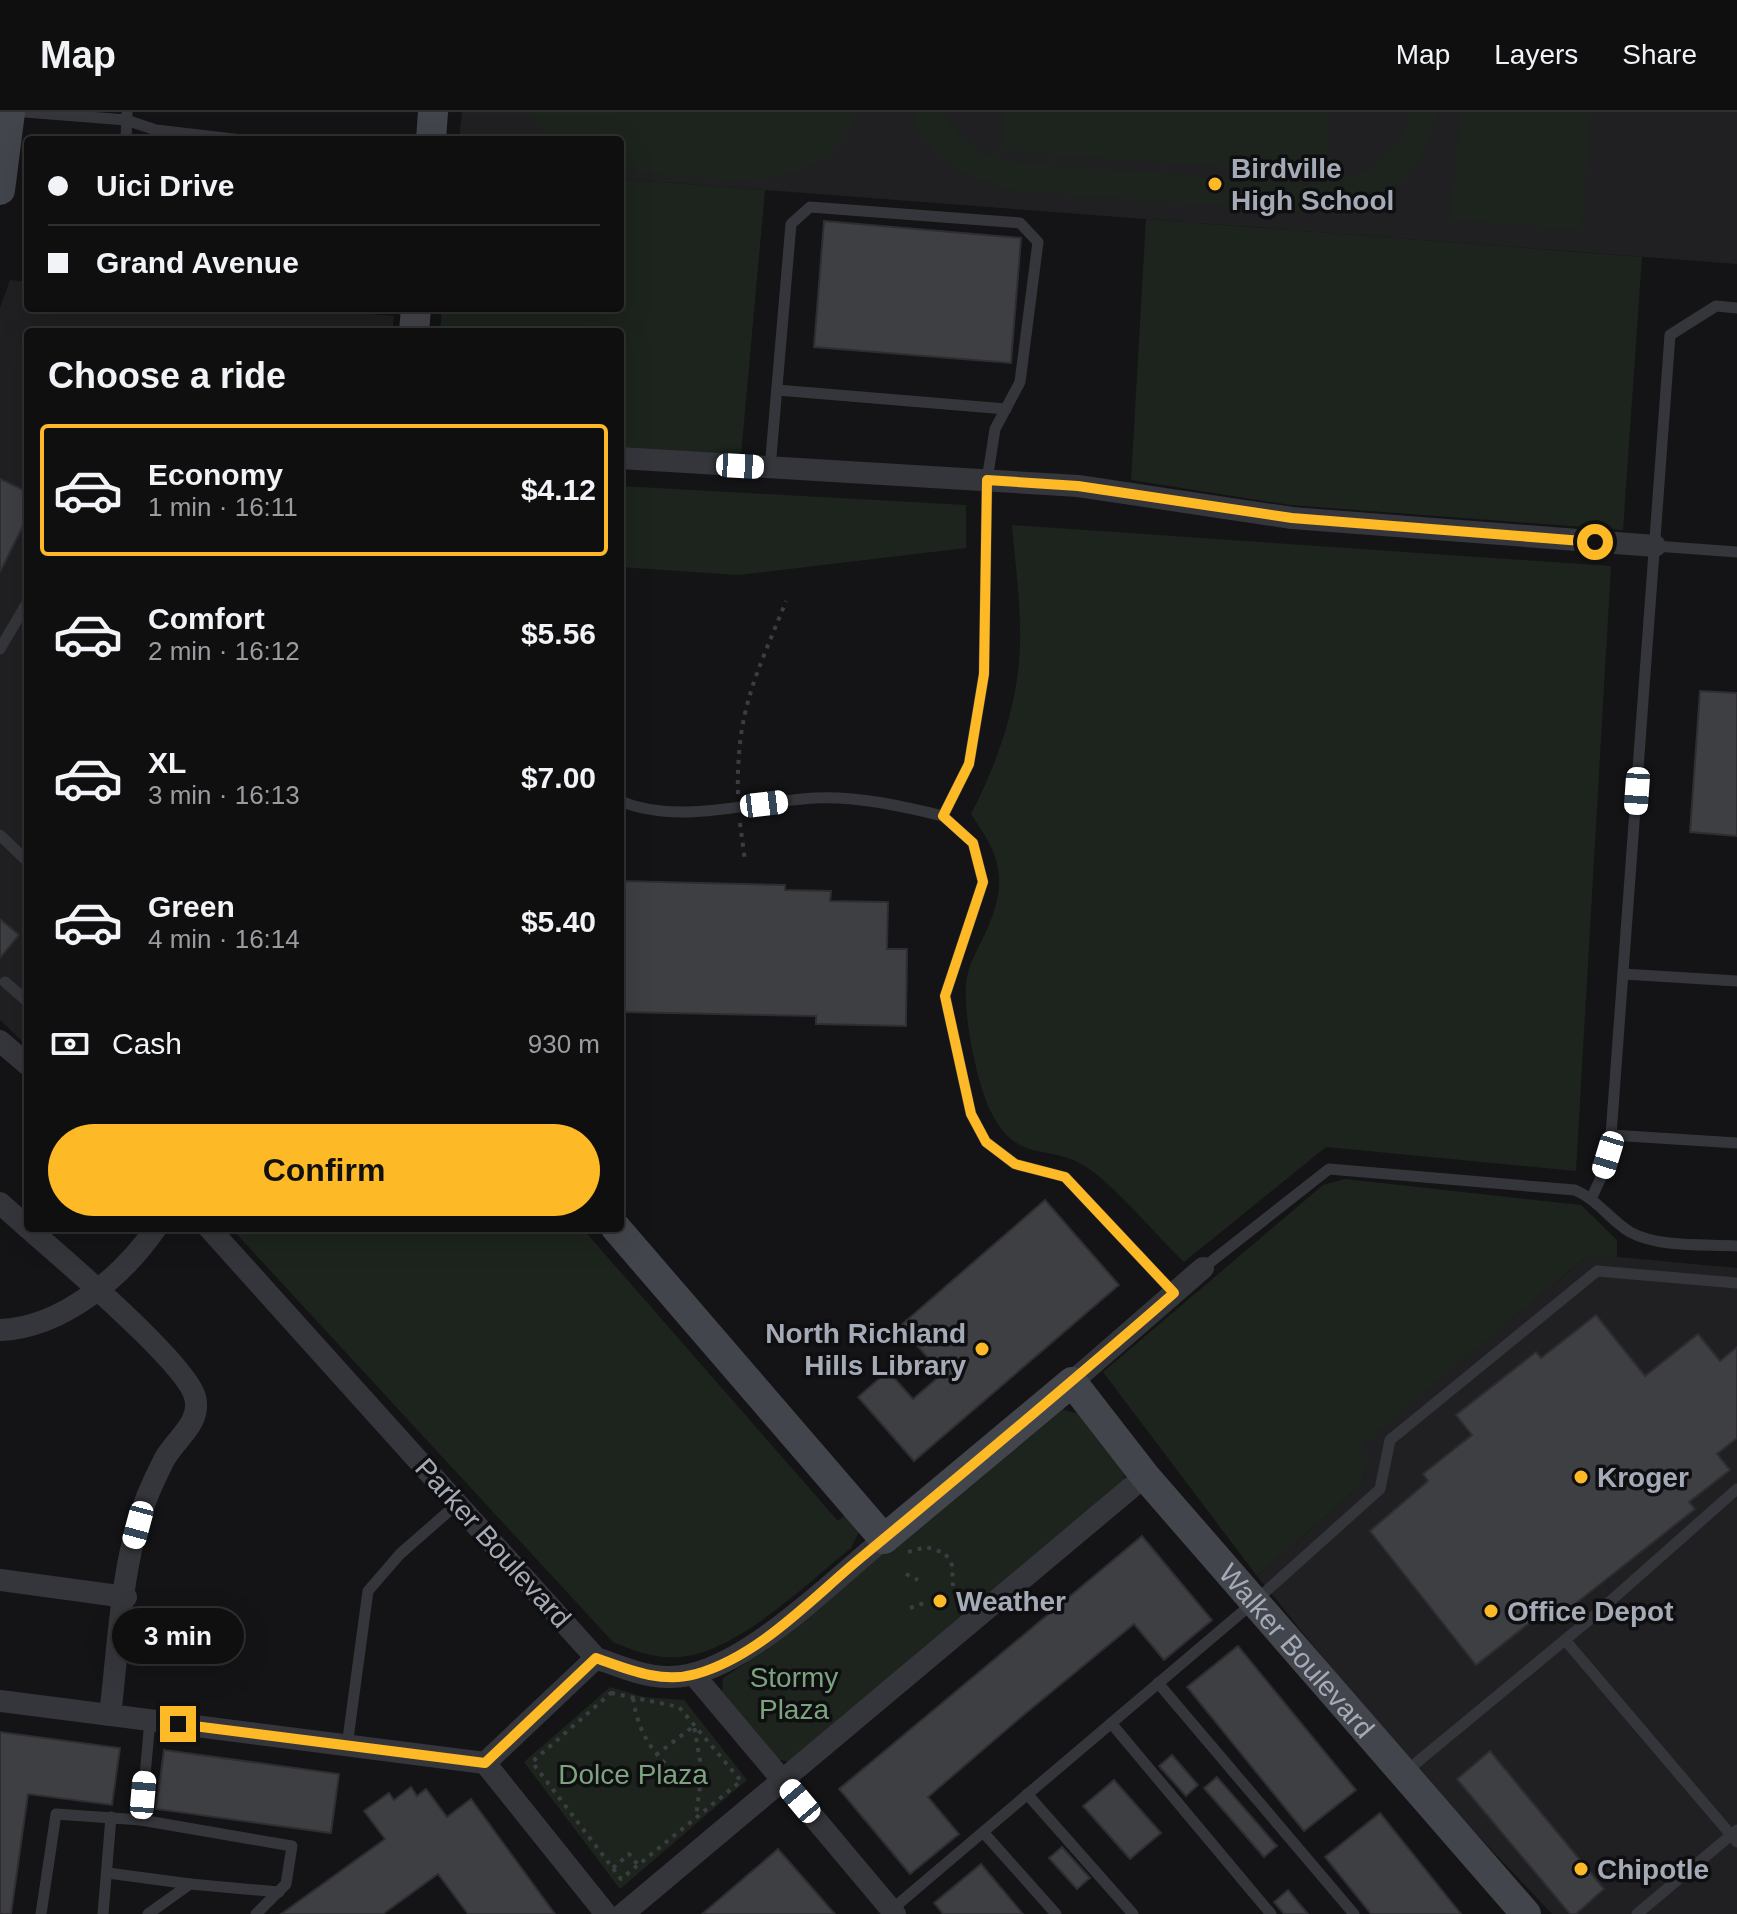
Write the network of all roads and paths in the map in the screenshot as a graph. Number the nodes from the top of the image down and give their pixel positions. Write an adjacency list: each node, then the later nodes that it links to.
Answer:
1 (10, 112): 7 (street)
2 (25, 112): 4 (lane)
3 (433, 112): 6 (street)
4 (126, 116): 5 (lane)
5 (198, 136)
6 (431, 136)
7 (0, 190)
8 (1737, 308): 14 (lane)
9 (777, 390): 10 (lane); 10 (lane); 12 (lane)
10 (1006, 409): 13 (lane)
11 (624, 458): 12 (street)
12 (770, 468): 13 (street)
13 (987, 480): 14 (street); 21 (lane)
14 (1655, 546): 15 (lane); 25 (lane)
15 (1737, 552)
16 (786, 601): 20 (path)
17 (24, 608): 18 (lane)
18 (0, 649)
19 (624, 803): 20 (lane)
20 (738, 807): 21 (lane); 24 (path)
21 (943, 816): 44 (lane)
22 (0, 835): 23 (lane)
23 (24, 858)
24 (745, 861)
25 (1623, 974): 26 (lane); 31 (lane)
26 (1737, 981)
27 (5, 982): 28 (lane)
28 (24, 999)
29 (0, 1041): 30 (street)
30 (24, 1062)
31 (1611, 1135): 32 (lane); 33 (lane)
32 (1737, 1143)
33 (1592, 1197): 40 (lane); 41 (lane)
34 (0, 1203): 35 (street)
35 (24, 1224)
36 (33, 1232): 43 (street)
37 (152, 1232): 43 (street)
38 (213, 1232): 49 (street, Parker Boulevard)
39 (620, 1232): 50 (street)
40 (1737, 1246)
41 (1203, 1268): 44 (street)
42 (1737, 1283): 56 (lane)
43 (99, 1290): 45 (street); 55 (street)
44 (1174, 1293): 46 (street)
45 (0, 1330)
46 (1072, 1382): 47 (street, Walker Boulevard); 50 (street)
47 (1145, 1476): 56 (street, Walker Boulevard); 73 (street)
48 (1737, 1489): 59 (lane)
49 (457, 1504): 60 (street, Parker Boulevard); 69 (lane)
50 (897, 1547): 54 (path); 61 (street)
51 (906, 1574): 53 (path)
52 (0, 1580): 55 (street)
53 (918, 1580)
54 (953, 1586)
55 (126, 1597): 65 (street)
56 (1254, 1602): 62 (lane); 72 (street, Walker Boulevard)
57 (924, 1603): 58 (path)
58 (910, 1608)
59 (1565, 1640): 72 (lane); 80 (lane)
60 (596, 1658): 61 (street, Parker Boulevard); 71 (street)
61 (694, 1675): 73 (street)
62 (1158, 1683): 67 (lane); 97 (lane)
63 (633, 1698): 68 (path); 70 (path); 82 (path)
64 (0, 1701): 65 (street)
65 (110, 1715): 66 (street)
66 (150, 1720): 69 (street); 78 (lane)
67 (1111, 1723): 75 (lane); 96 (lane)
68 (694, 1726): 70 (path); 74 (path); 77 (path)
69 (347, 1746): 71 (street)
70 (656, 1755): 74 (path)
71 (485, 1763): 92 (street)
72 (1403, 1773): 98 (street, Walker Boulevard)
73 (782, 1779): 87 (street); 93 (street)
74 (701, 1788): 77 (path)
75 (1027, 1794): 79 (lane); 95 (lane)
76 (111, 1817): 78 (lane); 83 (lane); 88 (lane)
77 (696, 1818): 81 (path)
78 (141, 1820): 85 (lane)
79 (983, 1832): 87 (lane); 94 (lane)
80 (1735, 1836): 86 (lane)
81 (638, 1865): 82 (path); 82 (path)
82 (613, 1868)
83 (108, 1873): 84 (lane); 89 (lane)
84 (190, 1884): 85 (lane); 90 (lane)
85 (279, 1892): 91 (lane)
86 (1645, 1912)
87 (891, 1913)
88 (41, 1914)
89 (103, 1914)
90 (148, 1914)
91 (256, 1914)
92 (606, 1914)
93 (623, 1914)
94 (1056, 1914)
95 (1133, 1914)
96 (1271, 1914)
97 (1354, 1914)
98 (1526, 1914)

